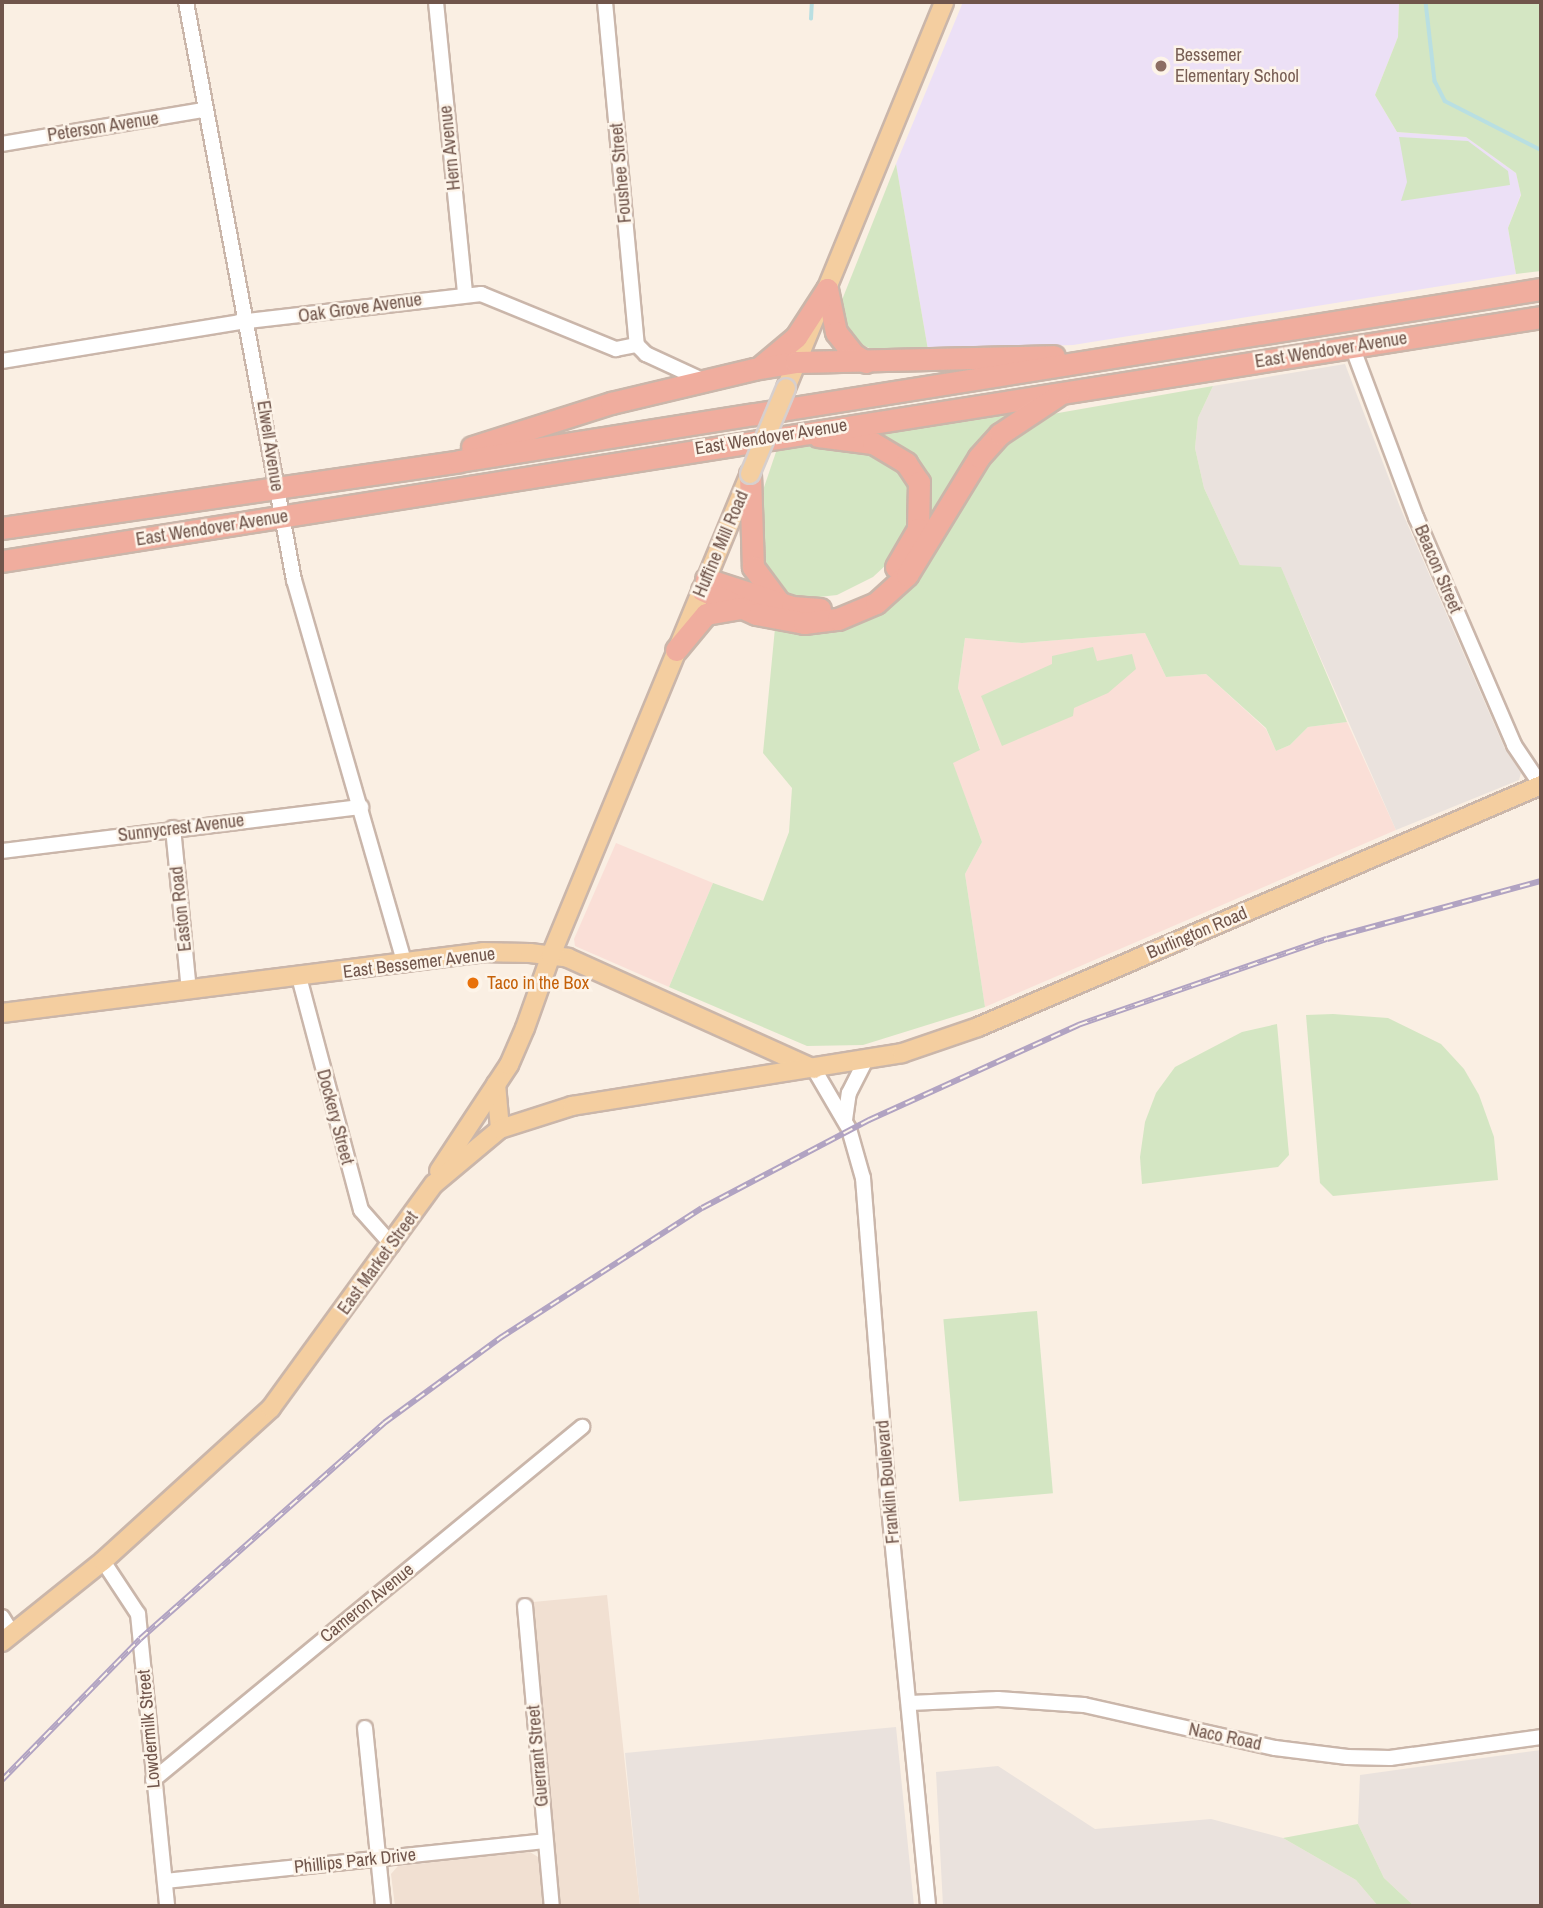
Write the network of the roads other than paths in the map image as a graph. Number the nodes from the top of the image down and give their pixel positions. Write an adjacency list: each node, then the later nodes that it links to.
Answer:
1 (186, 2): 5 (street, Elwell Avenue)
2 (436, 2): 9 (street, Hern Avenue)
3 (605, 2): 12 (street, Foushee Street)
4 (944, 2): 7 (main road, Huffine Mill Road)
5 (204, 110): 6 (street, Peterson Avenue); 11 (street, Elwell Avenue)
6 (2, 144)
7 (827, 289): 16 (main road, Huffine Mill Road); 17 (highway); 18 (highway)
8 (1541, 289): 14 (highway, East Wendover Avenue)
9 (465, 293): 11 (street, Oak Grove Avenue); 12 (street, Oak Grove Avenue)
10 (1541, 317): 13 (highway, East Wendover Avenue)
11 (249, 324): 15 (street, Oak Grove Avenue); 24 (street, Elwell Avenue)
12 (637, 345): 19 (street, Oak Grove Avenue)
13 (1352, 346): 20 (highway, East Wendover Avenue); 32 (street, Beacon Street)
14 (1157, 352): 17 (highway); 22 (highway, East Wendover Avenue)
15 (2, 361)
16 (796, 362): 17 (highway); 18 (highway); 23 (main road, Huffine Mill Road, bridge)
17 (866, 362)
18 (759, 368): 19 (highway)
19 (700, 379): 22 (highway)
20 (1068, 390): 21 (highway, East Wendover Avenue); 30 (highway)
21 (792, 432): 25 (highway, East Wendover Avenue); 29 (highway)
22 (382, 473): 24 (highway, East Wendover Avenue)
23 (750, 474): 28 (main road, Huffine Mill Road); 29 (highway)
24 (277, 488): 25 (street, Elwell Avenue); 26 (highway, East Wendover Avenue)
25 (281, 516): 27 (highway, East Wendover Avenue); 33 (street, Elwell Avenue)
26 (2, 527)
27 (2, 561)
28 (704, 585): 29 (highway); 30 (highway); 31 (main road, Huffine Mill Road)
29 (780, 603)
30 (739, 608): 31 (highway)
31 (676, 650): 36 (main road, Huffine Mill Road)
32 (1541, 785): 41 (main road, Burlington Road)
33 (361, 807): 34 (street, Sunnycrest Avenue); 37 (street, Elwell Avenue)
34 (173, 828): 35 (street, Sunnycrest Avenue); 39 (street, Easton Road)
35 (2, 851)
36 (551, 955): 37 (main road, East Bessemer Avenue); 43 (main road, East Bessemer Avenue); 44 (main road, Huffine Mill Road)
37 (405, 964): 38 (main road, East Bessemer Avenue)
38 (299, 977): 39 (main road, East Bessemer Avenue); 49 (street, Dockery Street)
39 (189, 990): 40 (main road, East Bessemer Avenue)
40 (2, 1013)
41 (866, 1060): 42 (main road, Burlington Road); 46 (street)
42 (847, 1064): 43 (main road, East Market Street)
43 (814, 1069): 46 (street, Franklin Boulevard); 47 (main road, East Market Street)
44 (496, 1084): 45 (main road, Huffine Mill Road); 47 (main road)
45 (483, 1106): 47 (main road); 48 (main road, Huffine Mill Road)
46 (845, 1120): 55 (street, Franklin Boulevard)
47 (493, 1133): 48 (main road, East Market Street)
48 (434, 1184): 49 (main road, East Market Street)
49 (392, 1245): 51 (main road, East Market Street)
50 (582, 1427): 58 (street, Cameron Avenue)
51 (103, 1561): 54 (main road, East Market Street); 58 (street, Lowdermilk Street)
52 (525, 1606): 59 (street, Guerrant Street)
53 (2, 1617): 54 (street)
54 (7, 1637)
55 (910, 1703): 57 (street, Naco Road); 65 (street, Franklin Boulevard)
56 (365, 1728): 60 (street)
57 (1541, 1737)
58 (153, 1780): 61 (street, Lowdermilk Street)
59 (545, 1841): 60 (street, Phillips Park Drive); 64 (street, Guerrant Street)
60 (379, 1859): 61 (street, Phillips Park Drive); 63 (street)
61 (165, 1881): 62 (street, Lowdermilk Street)
62 (167, 1906)
63 (383, 1906)
64 (552, 1906)
65 (928, 1906)

